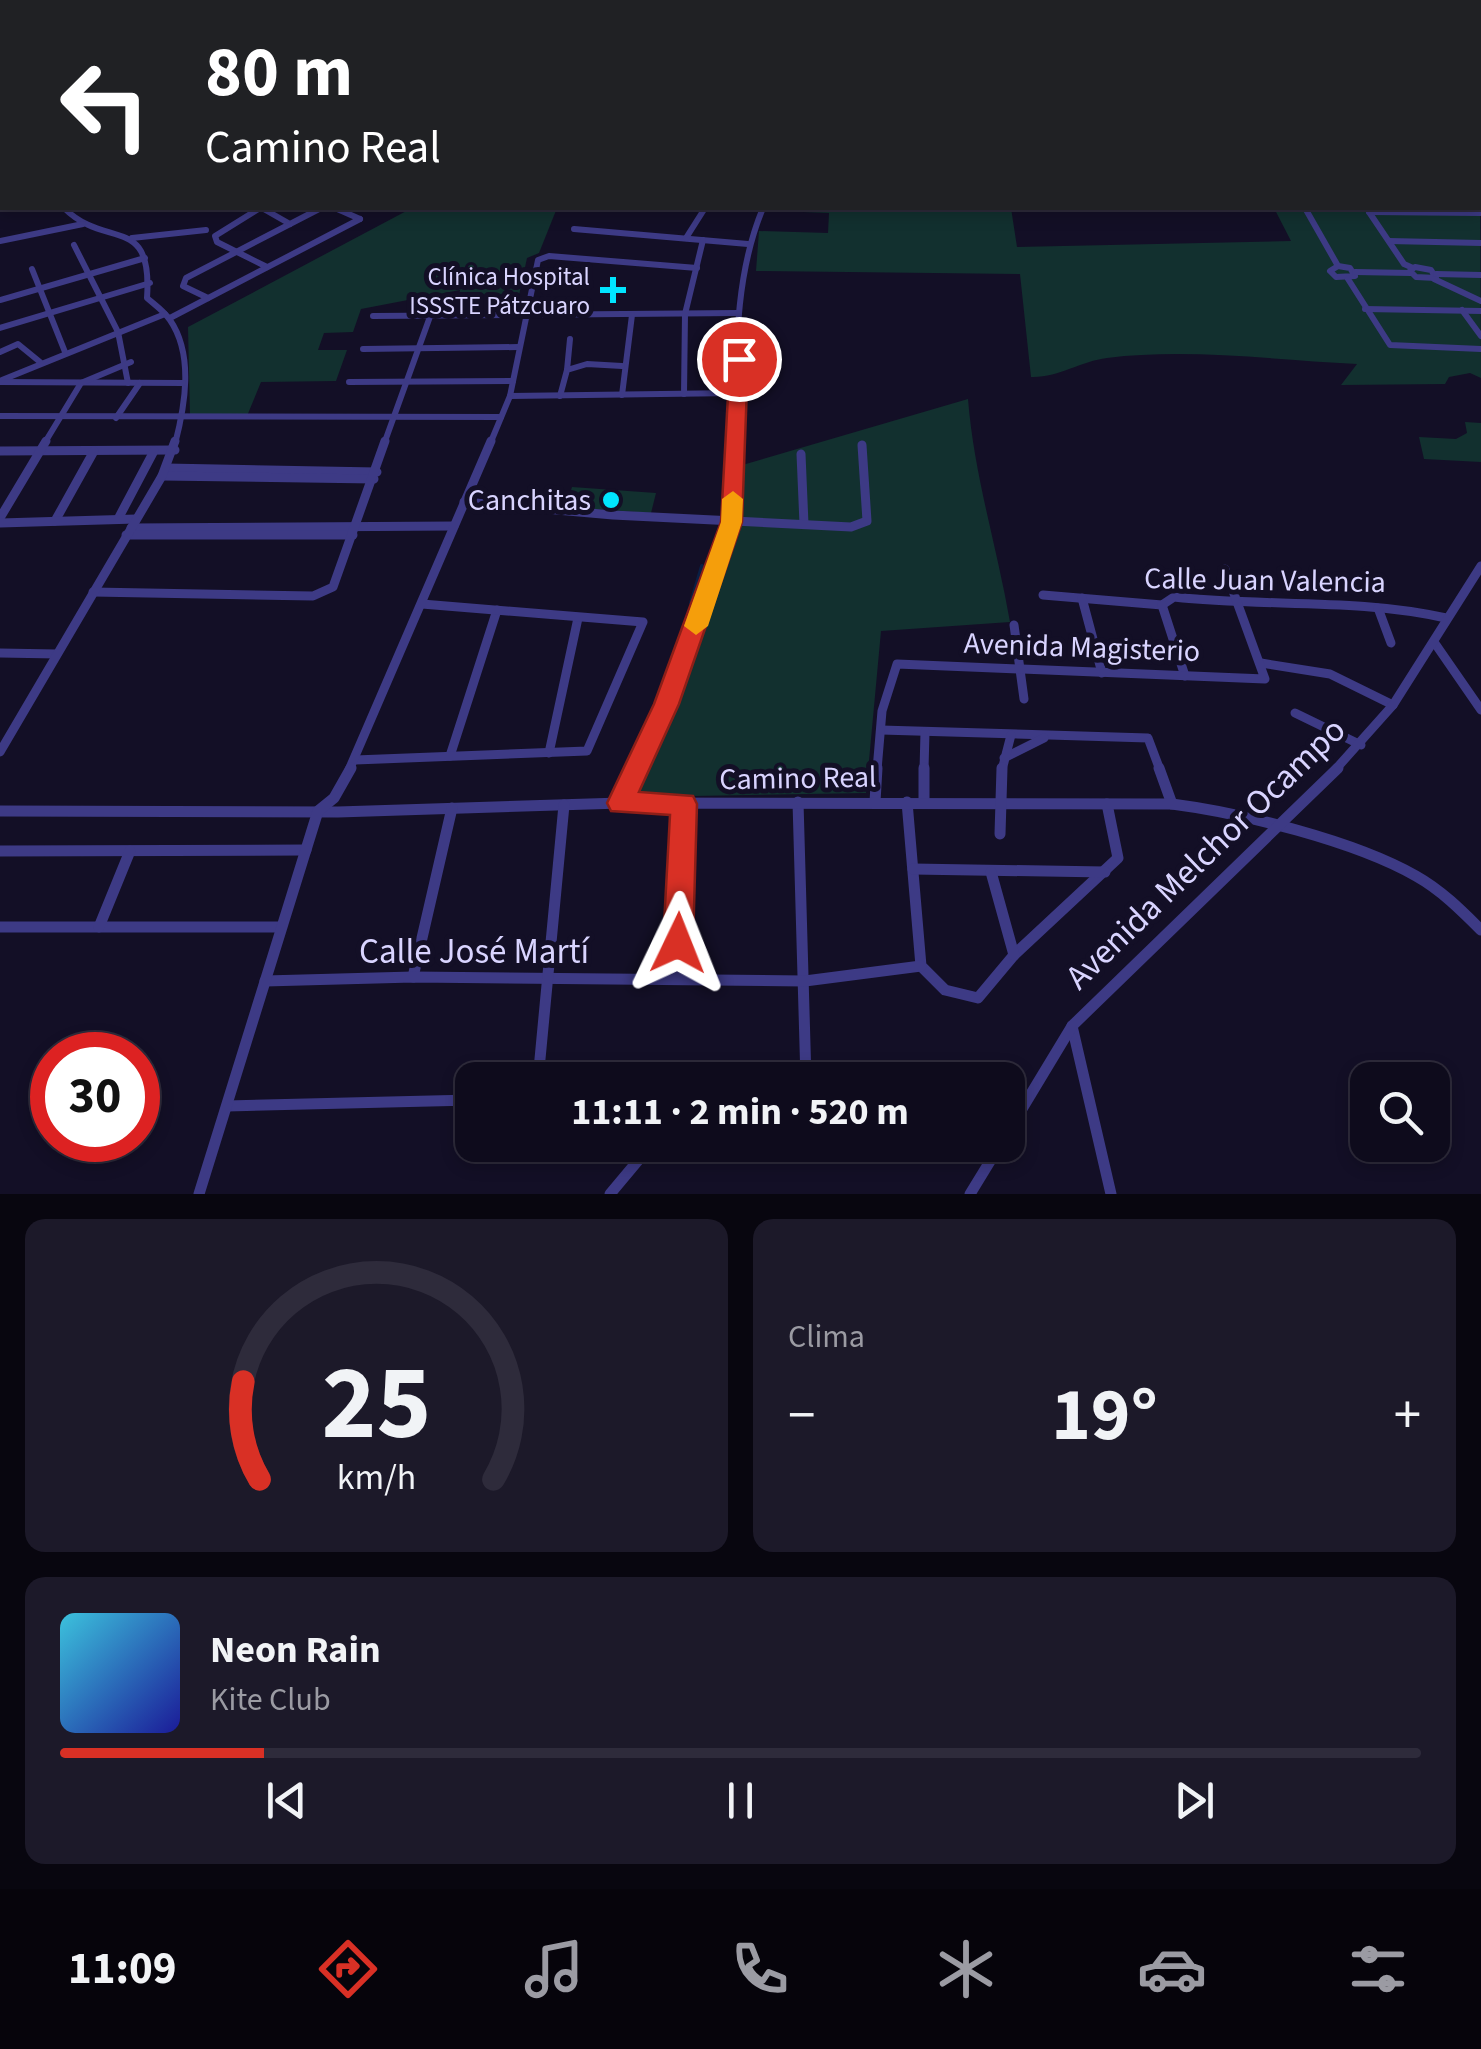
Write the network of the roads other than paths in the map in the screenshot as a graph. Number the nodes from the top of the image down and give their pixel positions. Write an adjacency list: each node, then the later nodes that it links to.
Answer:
1 (65, 210): 11 (street)
2 (257, 210): 23 (street)
3 (265, 210): 12 (street)
4 (316, 210): 12 (street)
5 (339, 210): 26 (street)
6 (703, 210): 16 (street)
7 (761, 210): 21 (street)
8 (1306, 210): 25 (street)
9 (1368, 210): 10 (street); 19 (street)
10 (1481, 213)
11 (86, 224): 15 (street); 18 (street)
12 (290, 224): 23 (street)
13 (574, 229): 16 (street)
14 (206, 230): 15 (street)
15 (132, 238): 24 (street)
16 (686, 238): 17 (street)
17 (702, 240): 21 (street); 27 (street)
18 (0, 241)
19 (1389, 242): 20 (street); 29 (street)
20 (1481, 243)
21 (748, 244): 45 (street)
22 (74, 246): 31 (street)
23 (234, 252): 26 (street); 38 (street)
24 (146, 258): 31 (street); 35 (street)
25 (1338, 266): 30 (street); 34 (street)
26 (267, 267): 38 (street)
27 (697, 268): 47 (street); 49 (street)
28 (32, 269): 36 (street)
29 (1412, 270): 30 (street); 33 (street)
30 (1355, 272): 34 (street)
31 (92, 273): 36 (street); 37 (street)
32 (1481, 275): 33 (street)
33 (1435, 276): 41 (street)
34 (1348, 279): 42 (street)
35 (150, 283): 37 (street); 50 (street)
36 (39, 289): 39 (street); 46 (street)
37 (104, 297): 46 (street); 54 (street)
38 (208, 298): 50 (street)
39 (0, 300)
40 (436, 300): 52 (street)
41 (1481, 301)
42 (1365, 308): 43 (street); 58 (street)
43 (1462, 310): 44 (street); 55 (street)
44 (1481, 310)
45 (739, 313): 49 (street); 75 (street)
46 (48, 314): 53 (street); 62 (street)
47 (527, 314): 48 (street); 52 (street); 57 (street)
48 (632, 314): 49 (street); 65 (street)
49 (684, 314): 76 (street)
50 (168, 316): 54 (street); 73 (street)
51 (373, 316): 52 (street)
52 (430, 316): 59 (street)
53 (0, 328)
54 (116, 332): 62 (street); 64 (street)
55 (1481, 336)
56 (570, 339): 66 (street)
57 (518, 347): 59 (street); 67 (street)
58 (1481, 348)
59 (418, 349): 60 (street); 74 (street)
60 (363, 350)
61 (0, 352): 63 (street)
62 (65, 352): 63 (street)
63 (40, 362): 68 (street)
64 (131, 362): 70 (street); 71 (street)
65 (622, 366): 66 (street); 77 (street)
66 (567, 370): 79 (street)
67 (512, 381): 74 (street); 78 (street)
68 (0, 382): 70 (street)
69 (349, 382): 74 (street)
70 (81, 383): 71 (street); 81 (street)
71 (128, 383): 72 (street)
72 (140, 383): 73 (street); 83 (street)
73 (183, 383): 84 (street)
74 (408, 384): 85 (street)
75 (737, 393): 76 (street); 99 (street)
76 (684, 394): 77 (street)
77 (622, 395): 79 (street)
78 (510, 396): 79 (street); 82 (street)
79 (560, 396)
80 (0, 416): 81 (street)
81 (63, 417): 83 (street); 90 (street)
82 (501, 417): 85 (street); 95 (street)
83 (116, 418): 84 (street)
84 (182, 420): 85 (street); 88 (street)
85 (394, 420): 94 (street)
86 (862, 445): 100 (street)
87 (154, 450): 88 (street); 91 (street); 96 (street)
88 (175, 450): 93 (street)
89 (0, 451): 90 (street)
90 (42, 451): 91 (street); 97 (street)
91 (94, 451): 98 (street)
92 (801, 454): 100 (street)
93 (164, 472): 94 (street); 102 (street)
94 (376, 476): 103 (street)
95 (464, 502): 99 (street); 101 (street)
96 (118, 518): 98 (street); 102 (street)
97 (0, 520): 98 (street)
98 (55, 520)
99 (732, 522): 100 (street); 143 (street)
100 (804, 524)
101 (454, 526): 103 (street); 109 (street)
102 (131, 527): 103 (street); 106 (street)
103 (354, 532): 106 (street)
104 (1481, 566): 115 (street, Avenida Melchor Ocampo)
105 (1225, 569): 110 (street)
106 (93, 592): 120 (street)
107 (1043, 595): 108 (street, Calle Juan Valencia)
108 (1082, 598): 111 (street, Calle Juan Valencia); 123 (street)
109 (422, 604): 113 (street); 137 (street)
110 (1237, 604): 111 (street, Calle Juan Valencia); 112 (street, Calle Juan Valencia); 121 (street)
111 (1162, 605): 124 (street)
112 (1378, 608): 115 (street, Calle Juan Valencia); 118 (street)
113 (497, 610): 114 (street); 136 (street)
114 (578, 618): 135 (street); 135 (street)
115 (1446, 618): 117 (street, Avenida Melchor Ocampo)
116 (1014, 625): 122 (street)
117 (1434, 642): 126 (street, Avenida Melchor Ocampo); 127 (street)
118 (1392, 643)
119 (0, 654): 120 (street)
120 (57, 654): 134 (street)
121 (1260, 663): 124 (street, Avenida Magisterio); 126 (street)
122 (1020, 668): 123 (street, Avenida Magisterio); 125 (street); 129 (street, Avenida Magisterio)
123 (1102, 674): 124 (street, Avenida Magisterio)
124 (1185, 676)
125 (1024, 699)
126 (1393, 705): 133 (street, Avenida Melchor Ocampo)
127 (1481, 710)
128 (1295, 713): 133 (street)
129 (881, 730): 130 (street); 140 (street)
130 (925, 732): 131 (street); 142 (street)
131 (1011, 736): 132 (street); 138 (street)
132 (1051, 736): 138 (street); 146 (street)
133 (1361, 745): 152 (street, Avenida Melchor Ocampo)
134 (0, 752)
135 (549, 752): 136 (street)
136 (450, 756): 137 (street)
137 (356, 760): 151 (street)
138 (1002, 760): 148 (street)
139 (798, 802): 140 (street, Camino Real); 144 (street, Camino Real); 169 (street)
140 (875, 802): 141 (street, Camino Real)
141 (907, 802): 142 (street, Camino Real); 157 (street)
142 (924, 802): 148 (street, Camino Real)
143 (621, 803): 144 (street, Camino Real); 147 (street, Camino Real)
144 (684, 804): 167 (street)
145 (1108, 804): 146 (street, Camino Real); 148 (street, Camino Real); 159 (street)
146 (1172, 804): 152 (street, Camino Real)
147 (564, 805): 149 (street, Camino Real); 168 (street)
148 (1001, 805): 153 (street)
149 (452, 808): 151 (street, Camino Real); 166 (street)
150 (0, 812): 151 (street, Camino Real)
151 (318, 812): 154 (street)
152 (1276, 826): 163 (street, Camino Real); 171 (street, Avenida Melchor Ocampo)
153 (1000, 834)
154 (306, 850): 156 (street); 162 (street)
155 (0, 851): 156 (street)
156 (130, 851): 161 (street)
157 (913, 869): 158 (street); 165 (street)
158 (991, 872): 159 (street); 164 (street)
159 (1105, 872): 164 (street)
160 (0, 927): 161 (street)
161 (99, 927): 162 (street)
162 (279, 927): 170 (street)
163 (1479, 927)
164 (1014, 955): 165 (street)
165 (922, 966): 169 (street, Calle José Martí)
166 (413, 977): 168 (street, Calle José Martí); 170 (street, Calle José Martí)
167 (676, 978): 168 (street, Calle José Martí); 169 (street, Calle José Martí)
168 (545, 979): 172 (street)
169 (805, 981): 173 (street)
170 (266, 982): 176 (street)
171 (1072, 1026): 175 (street, Avenida Melchor Ocampo); 179 (street)
172 (539, 1062)
173 (806, 1062)
174 (455, 1100): 176 (street)
175 (1025, 1104)
176 (226, 1106): 180 (street)
177 (637, 1162): 181 (street)
178 (990, 1162): 182 (street)
179 (1107, 1190)
180 (199, 1194)
181 (610, 1194)
182 (970, 1194)

